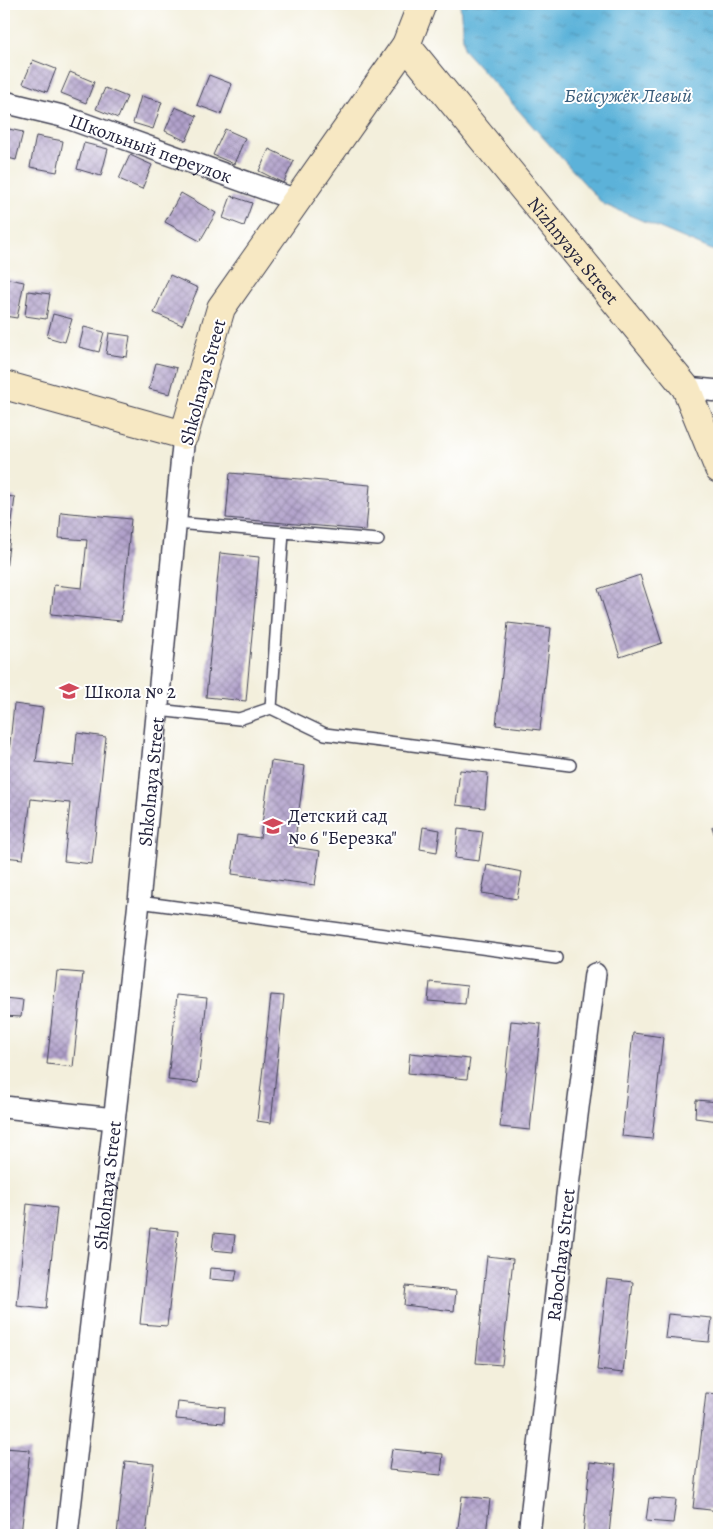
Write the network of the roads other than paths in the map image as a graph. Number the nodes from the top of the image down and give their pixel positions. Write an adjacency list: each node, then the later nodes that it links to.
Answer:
1 (422, 4): 2 (street, Shkolnaya Street)
2 (406, 45): 4 (street, Shkolnaya Street); 6 (street, Nizhnyaya Street)
3 (4, 102): 4 (street, Школьный переулок)
4 (296, 200): 8 (street, Shkolnaya Street)
5 (4, 385): 8 (street)
6 (686, 388): 7 (street); 9 (street, Nizhnyaya Street)
7 (719, 391)
8 (184, 435): 10 (street, Shkolnaya Street)
9 (719, 469)
10 (176, 523): 11 (lane); 14 (street, Shkolnaya Street)
11 (283, 532): 12 (lane); 13 (lane)
12 (378, 540)
13 (271, 708): 14 (lane); 15 (lane)
14 (158, 710): 16 (street, Shkolnaya Street)
15 (570, 765)
16 (139, 902): 17 (lane); 20 (street, Shkolnaya Street)
17 (556, 958)
18 (595, 974): 22 (street, Rabochaya Street)
19 (4, 1107): 20 (street)
20 (114, 1120): 21 (street, Shkolnaya Street)
21 (67, 1535)
22 (529, 1535)

